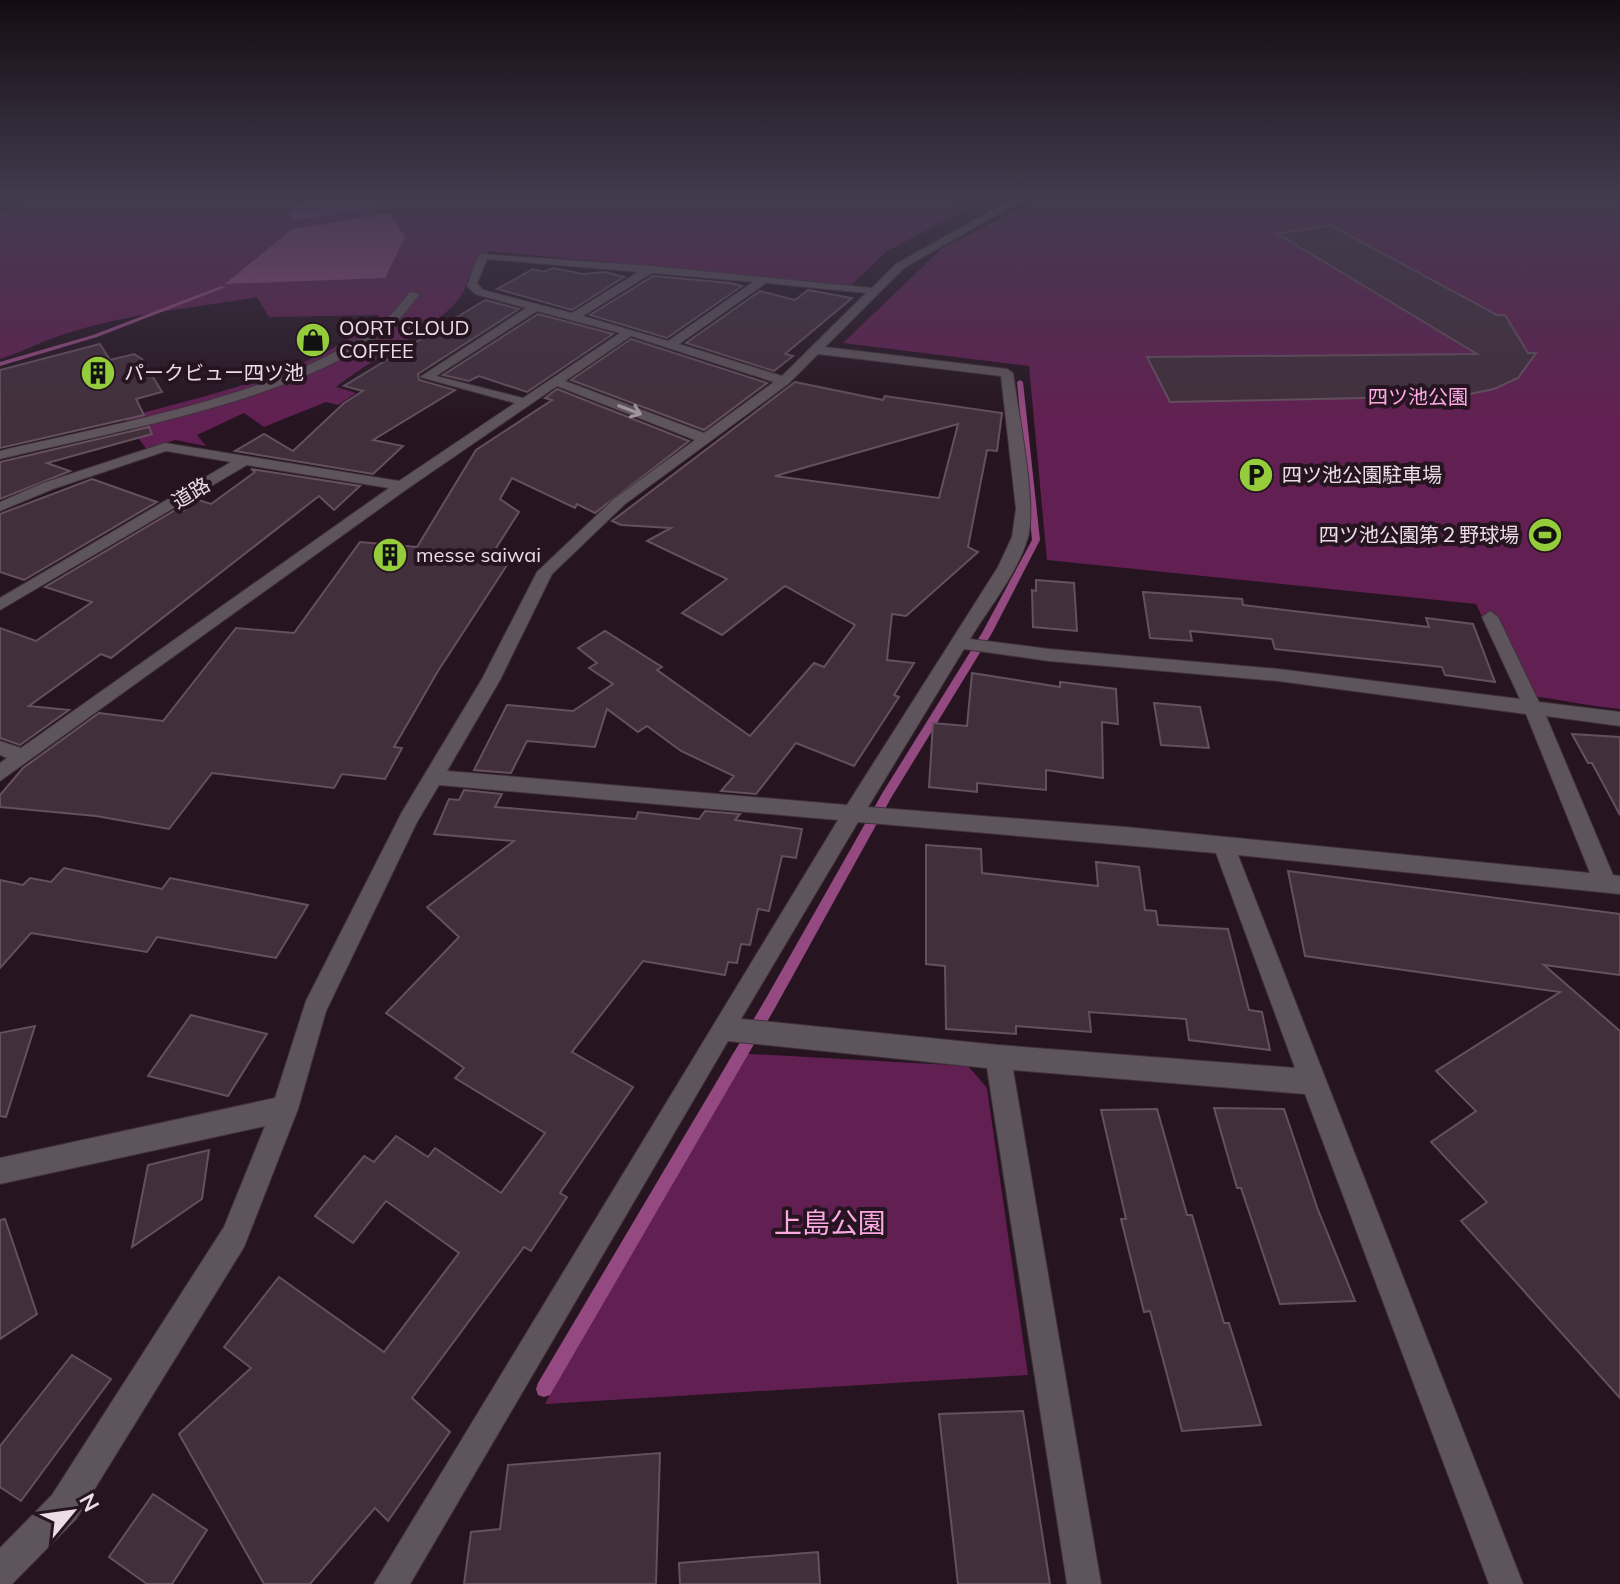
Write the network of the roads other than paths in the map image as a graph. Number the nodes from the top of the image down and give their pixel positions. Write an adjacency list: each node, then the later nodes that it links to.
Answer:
1 (476, 272): 8 (street)
2 (646, 272): 9 (street)
3 (684, 272): 5 (street)
4 (894, 272): 6 (street)
5 (764, 279): 6 (street); 11 (street)
6 (873, 291): 12 (street)
7 (414, 294): 17 (street)
8 (537, 306): 9 (street); 15 (street)
9 (575, 316): 10 (street)
10 (629, 332): 11 (street); 14 (street)
11 (670, 345): 13 (street)
12 (816, 350): 13 (street); 23 (street)
13 (784, 381): 16 (street)
14 (557, 382): 15 (street); 16 (street, one-way to 16)
15 (525, 402): 19 (street)
16 (706, 439): 29 (street)
17 (0, 455)
18 (245, 460): 19 (street); 20 (street); 21 (street, 道路)
19 (402, 486): 27 (street)
20 (0, 507)
21 (0, 605)
22 (1490, 617): 24 (street)
23 (974, 645): 24 (street); 30 (street)
24 (1533, 708): 25 (street); 32 (street)
25 (1620, 719)
26 (0, 748): 27 (street)
27 (23, 756): 28 (street)
28 (0, 773)
29 (434, 777): 30 (street); 36 (street)
30 (870, 814): 31 (street); 33 (street)
31 (1224, 845): 32 (street); 35 (street)
32 (1613, 884)
33 (747, 1031): 34 (street); 39 (street)
34 (998, 1057): 35 (street); 40 (street)
35 (1313, 1082): 41 (street)
36 (285, 1109): 37 (street); 38 (street)
37 (0, 1171)
38 (0, 1572)
39 (391, 1584)
40 (1084, 1584)
41 (1506, 1584)

